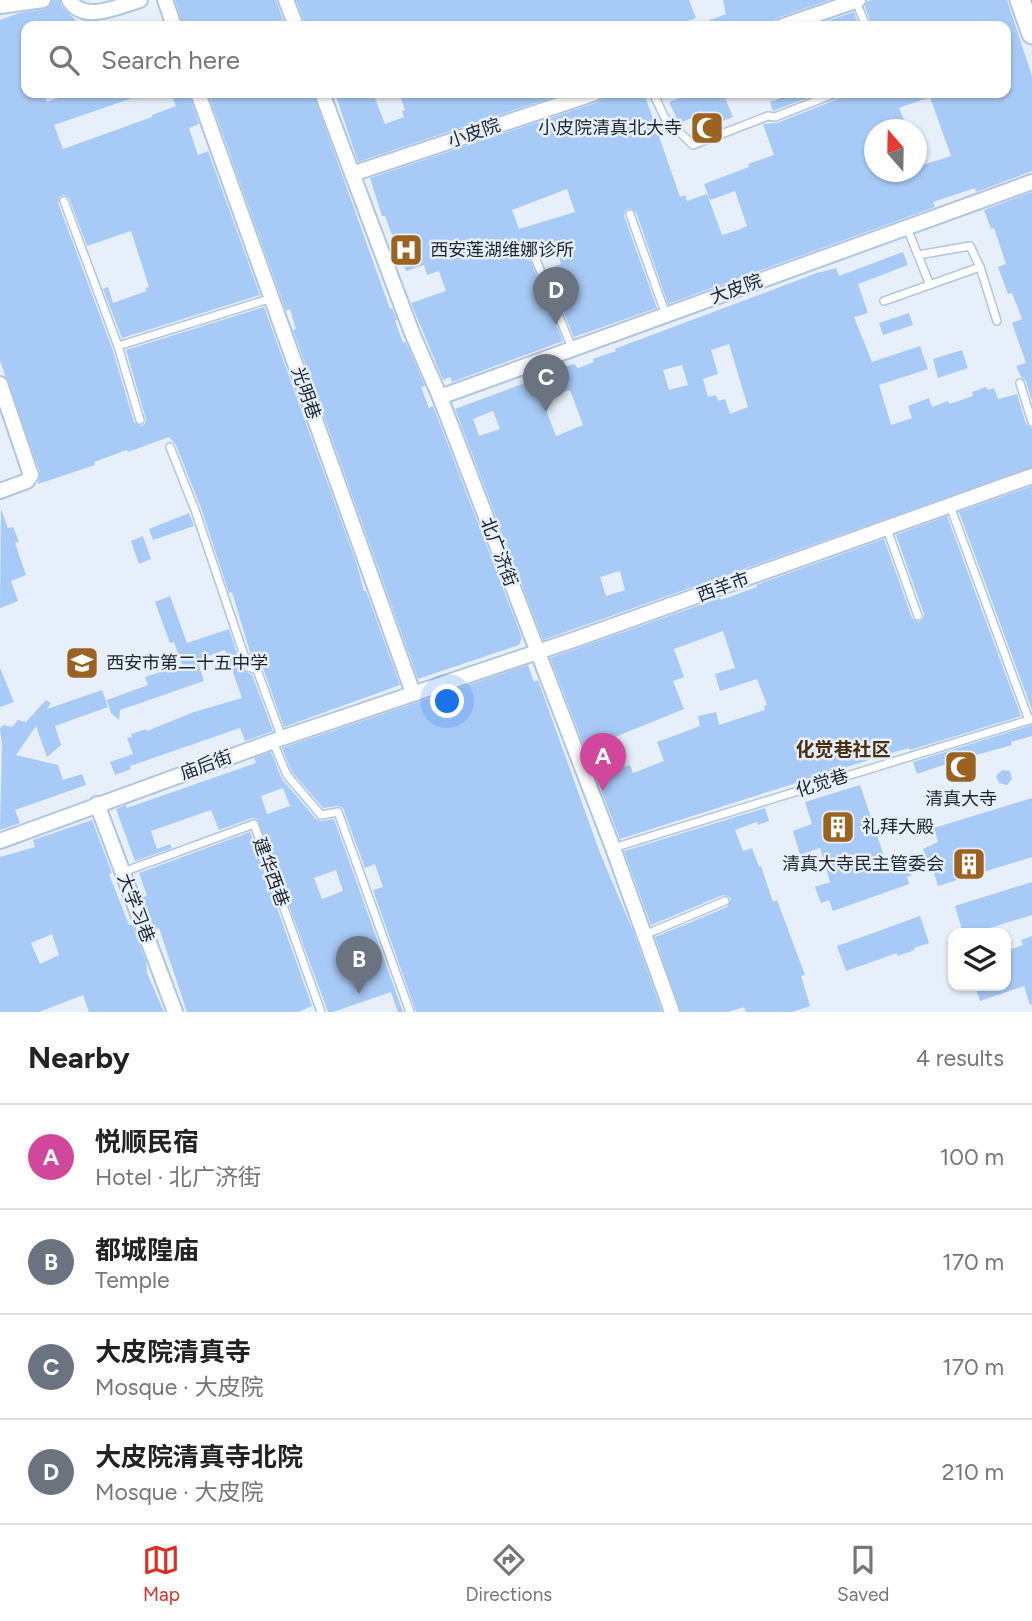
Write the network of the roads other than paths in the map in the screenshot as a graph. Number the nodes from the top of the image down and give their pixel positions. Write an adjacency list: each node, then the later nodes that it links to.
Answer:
1 (43, 0): 8 (street)
2 (69, 0): 3 (street)
3 (141, 0)
4 (165, 0): 9 (street)
5 (286, 0): 10 (street)
6 (1020, 0): 13 (street)
7 (848, 1): 11 (street); 12 (lane)
8 (0, 6)
9 (172, 21)
10 (294, 21)
11 (796, 21)
12 (864, 21)
13 (1032, 34)
14 (200, 98): 28 (street, 光明巷)
15 (324, 98): 19 (street, 北广济街)
16 (560, 98): 19 (street, 小皮院)
17 (655, 98): 18 (lane)
18 (822, 98)
19 (352, 174): 36 (street, 北广济街)
20 (1032, 182): 23 (street, 大皮院)
21 (64, 201): 32 (lane)
22 (630, 214): 30 (lane)
23 (907, 227): 24 (lane); 30 (street, 大皮院)
24 (918, 254): 26 (lane); 27 (lane)
25 (534, 255): 33 (lane)
26 (980, 267): 27 (lane); 31 (lane)
27 (930, 285): 29 (lane)
28 (273, 298): 32 (lane); 46 (street, 光明巷)
29 (884, 301)
30 (666, 314): 33 (street, 大皮院)
31 (997, 321)
32 (118, 345): 37 (lane)
33 (572, 348): 36 (street, 大皮院)
34 (1020, 383): 38 (lane)
35 (0, 384): 41 (street)
36 (440, 397): 45 (street, 北广济街)
37 (141, 420)
38 (1032, 422)
39 (170, 447): 48 (lane)
40 (1032, 476): 42 (street, 西羊市)
41 (0, 491)
42 (950, 506): 43 (street, 西羊市); 47 (lane)
43 (887, 529): 44 (lane); 45 (street, 西羊市)
44 (918, 616)
45 (537, 652): 46 (street, 西羊市); 51 (street, 北广济街)
46 (412, 693): 48 (street, 庙后街)
47 (1031, 719): 51 (lane, 化觉巷)
48 (277, 739): 49 (street, 庙后街); 57 (lane)
49 (97, 804): 50 (street, 庙后街); 52 (street, 大学习巷)
50 (0, 841)
51 (613, 848): 54 (street, 北广济街)
52 (123, 873): 55 (street, 大学习巷); 56 (lane, 建华西巷)
53 (725, 901): 54 (lane)
54 (643, 935): 58 (street, 北广济街)
55 (176, 1012)
56 (321, 1012)
57 (410, 1012)
58 (672, 1012)

